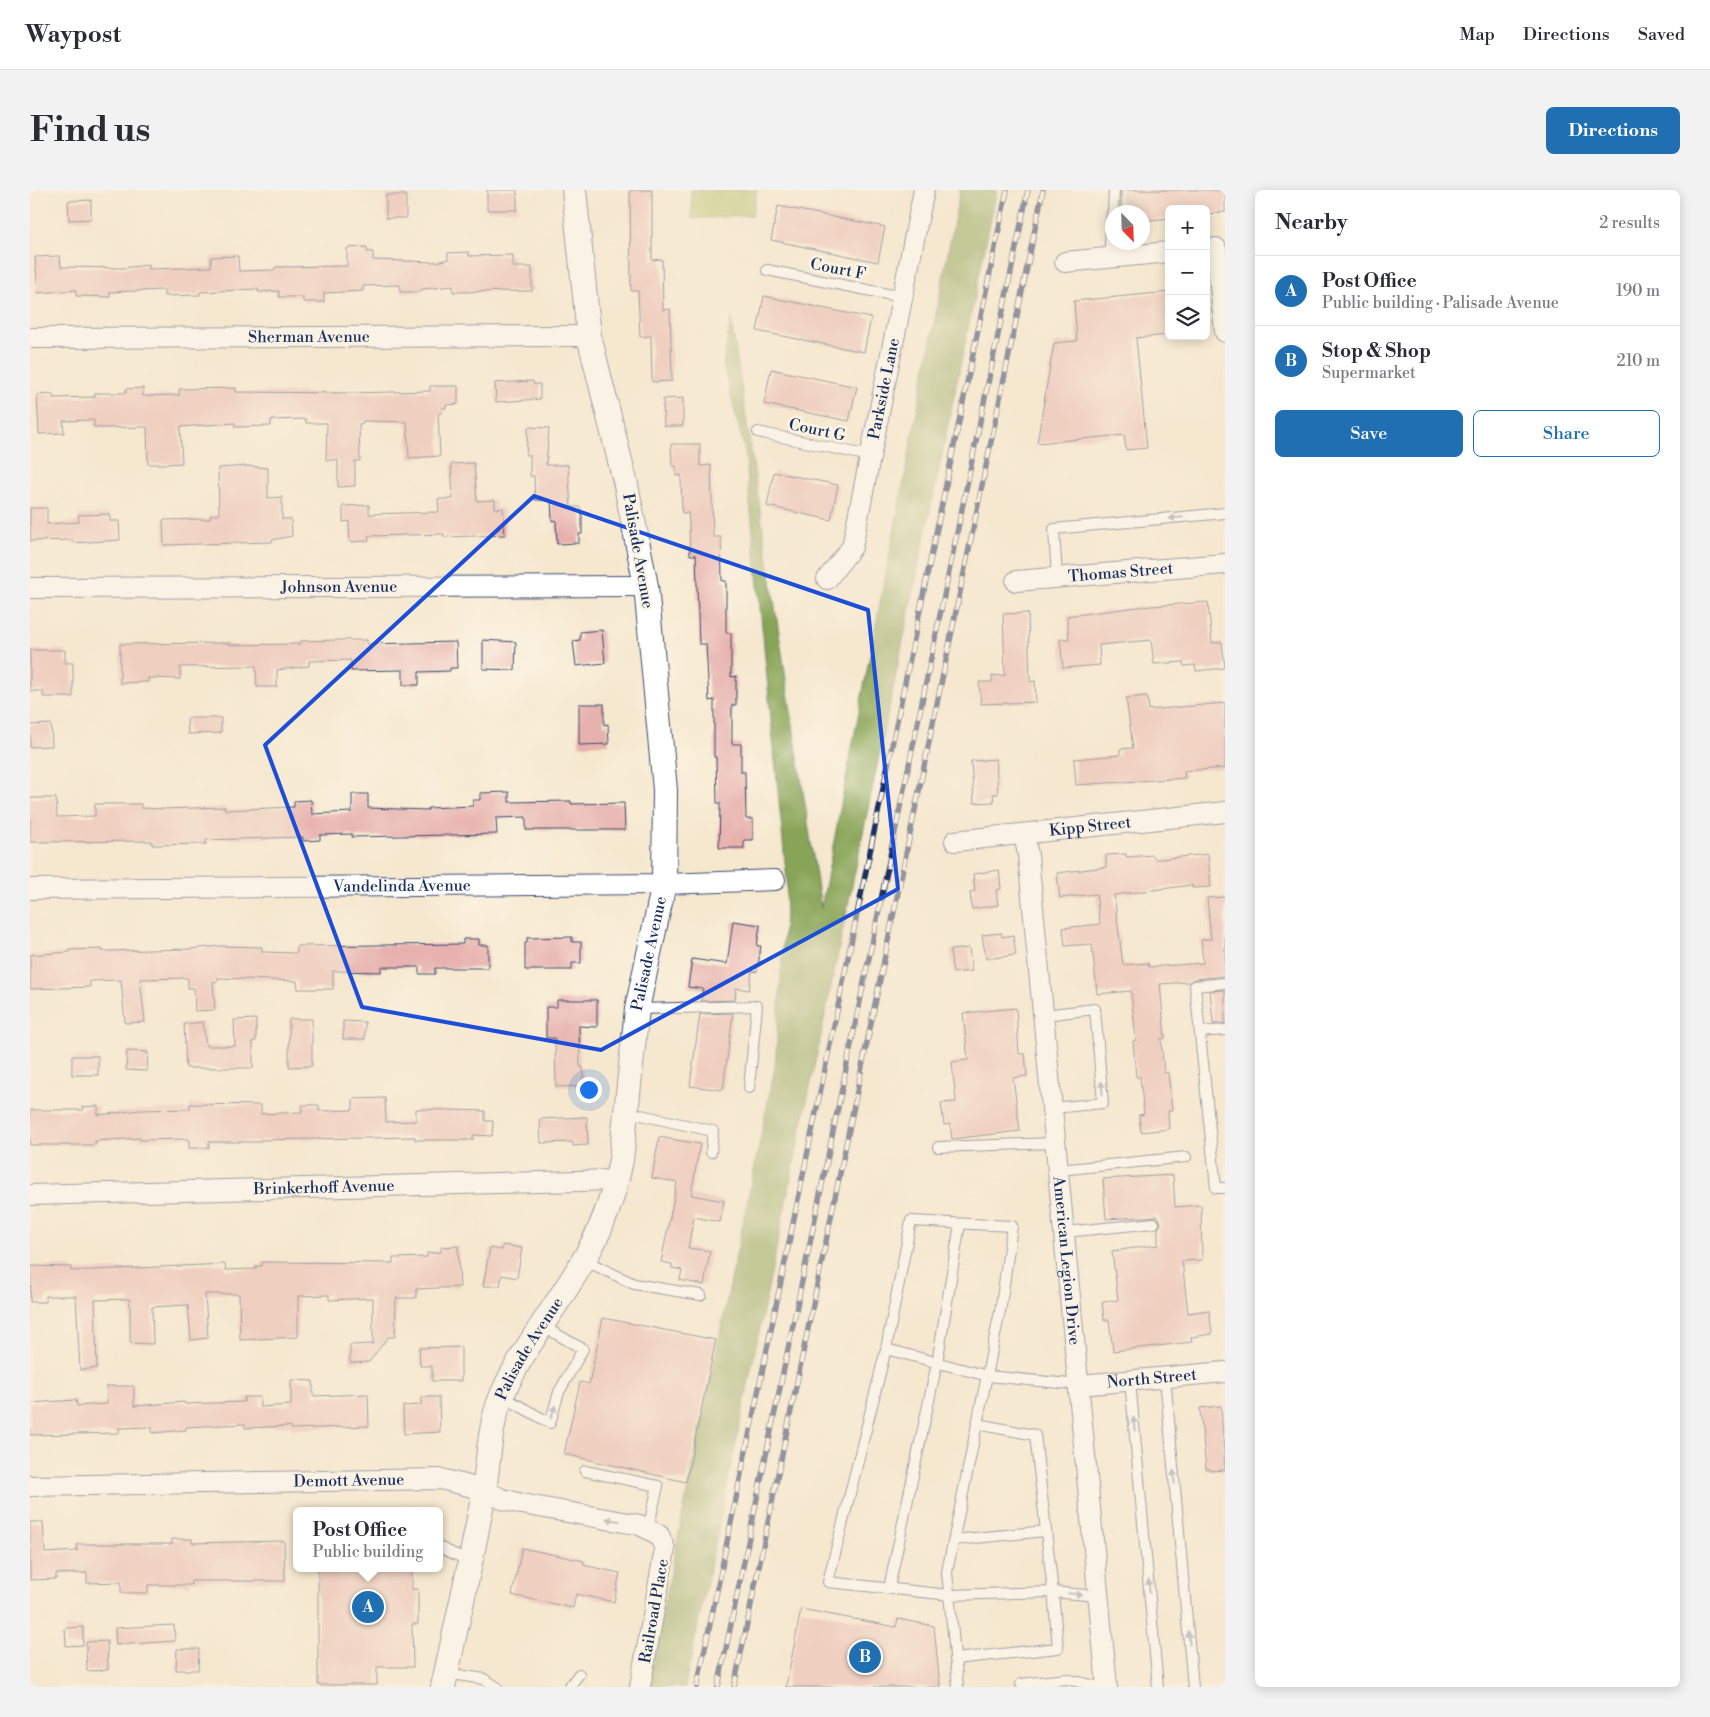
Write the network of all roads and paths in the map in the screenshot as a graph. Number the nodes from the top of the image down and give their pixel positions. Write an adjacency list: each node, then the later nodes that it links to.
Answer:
1 (574, 190): 13 (street, Palisade Avenue)
2 (924, 190): 11 (street, Parkside Lane)
3 (1114, 190): 4 (lane)
4 (1113, 205)
5 (1216, 248): 12 (street)
6 (1110, 250): 8 (lane)
7 (1165, 252): 8 (street)
8 (1109, 258): 9 (street)
9 (1065, 262)
10 (767, 270): 11 (lane, Court F)
11 (902, 297): 16 (street, Parkside Lane)
12 (1225, 332)
13 (589, 336): 14 (street, Sherman Avenue); 22 (street, Palisade Avenue)
14 (30, 338)
15 (758, 432): 16 (lane, Court G)
16 (870, 456): 20 (street, Parkside Lane)
17 (1225, 513): 19 (lane, one-way to 19)
18 (1225, 564): 19 (street, Thomas Street)
19 (1057, 578): 21 (street, Thomas Street)
20 (828, 579)
21 (1016, 581)
22 (646, 586): 23 (street, Johnson Avenue); 28 (street, Palisade Avenue)
23 (30, 588)
24 (1225, 812): 25 (street, Kipp Street)
25 (1024, 834): 26 (street, Kipp Street); 32 (street, American Legion Drive)
26 (955, 841)
27 (775, 880): 28 (street, Vandelinda Avenue)
28 (664, 884): 29 (street, Vandelinda Avenue); 31 (street, Palisade Avenue)
29 (30, 889)
30 (1225, 983): 34 (lane)
31 (638, 1009): 35 (lane); 37 (street, Palisade Avenue)
32 (1044, 1015): 36 (street, American Legion Drive); 36 (lane, one-way to 32)
33 (1225, 1030): 34 (lane)
34 (1200, 1032): 44 (lane)
35 (750, 1088)
36 (1053, 1108): 38 (street, American Legion Drive)
37 (626, 1112): 40 (lane); 43 (street, Palisade Avenue)
38 (1056, 1144): 39 (lane); 42 (street, American Legion Drive)
39 (938, 1147)
40 (711, 1152)
41 (1186, 1157): 42 (lane)
42 (1059, 1170): 48 (street, American Legion Drive)
43 (617, 1180): 45 (street, Brinkerhoff Avenue); 49 (street, Palisade Avenue)
44 (1225, 1188)
45 (30, 1195)
46 (1154, 1223): 48 (lane)
47 (960, 1224): 52 (lane); 53 (lane); 55 (lane)
48 (1065, 1232): 58 (street, American Legion Drive)
49 (584, 1260): 50 (lane); 51 (street, Palisade Avenue)
50 (700, 1295)
51 (542, 1326): 59 (street, Palisade Avenue); 59 (lane, one-way to 51)
52 (886, 1349): 53 (lane); 69 (lane)
53 (938, 1363): 55 (lane); 69 (lane)
54 (1225, 1372): 56 (street, North Street)
55 (988, 1376): 58 (lane); 60 (lane)
56 (1165, 1378): 57 (street, North Street); 84 (lane, one-way to 56)
57 (1130, 1381): 58 (street, North Street); 83 (lane, one-way to 57)
58 (1080, 1385): 72 (street, American Legion Drive)
59 (502, 1396): 63 (street, Palisade Avenue)
60 (977, 1424): 64 (lane); 66 (lane)
61 (584, 1471): 65 (lane)
62 (30, 1486): 63 (street, Demott Avenue)
63 (484, 1490): 65 (street, Demott Avenue, one-way to 63); 68 (street, Palisade Avenue)
64 (1046, 1531): 66 (lane); 70 (lane)
65 (654, 1532): 79 (street, Railroad Place)
66 (954, 1540): 71 (lane)
67 (443, 1549): 68 (lane)
68 (469, 1561): 74 (street, Palisade Avenue)
69 (889, 1588): 71 (lane)
70 (1053, 1592): 71 (lane); 72 (lane, one-way to 72); 73 (lane)
71 (950, 1595): 73 (lane)
72 (1097, 1596): 82 (street, American Legion Drive)
73 (955, 1659): 80 (lane)
74 (445, 1680): 76 (lane)
75 (1021, 1684): 81 (lane)
76 (497, 1687)
77 (569, 1687): 78 (lane)
78 (580, 1687)
79 (640, 1687)
80 (958, 1687)
81 (1101, 1687)
82 (1107, 1687)
83 (1158, 1687)
84 (1193, 1687)

